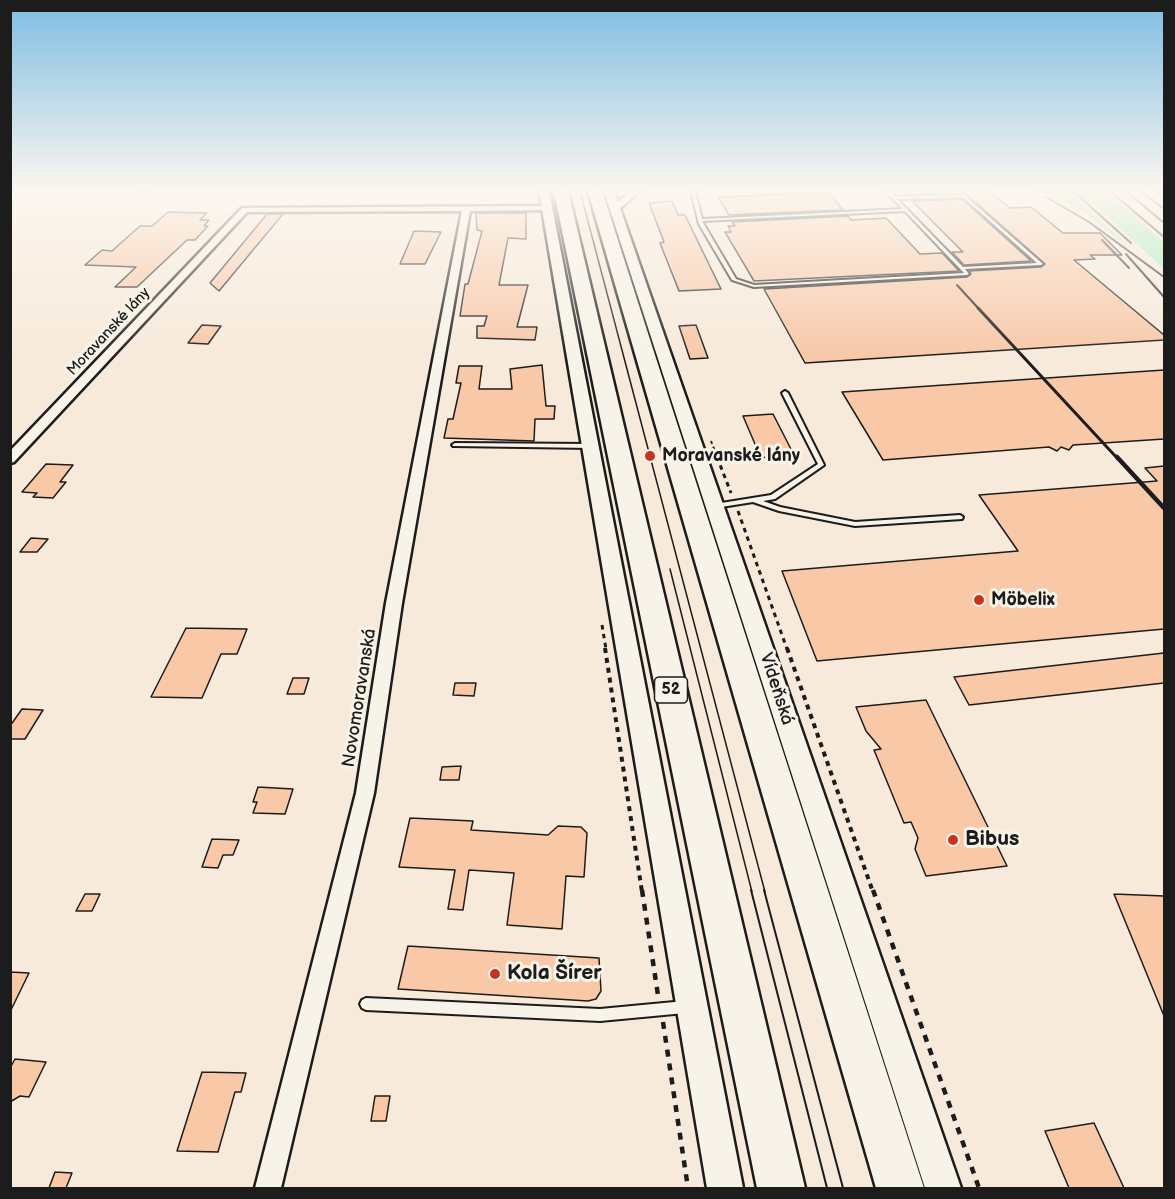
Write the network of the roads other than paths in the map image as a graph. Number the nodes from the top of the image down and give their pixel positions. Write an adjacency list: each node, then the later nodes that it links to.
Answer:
1 (210, 247): 14 (street, Moravanské lány)
2 (459, 247): 21 (street, Novomoravanská)
3 (559, 247): 13 (street)
4 (563, 247): 23 (highway, 52)
5 (621, 247): 18 (highway, Vídeňská)
6 (624, 247): 16 (street, Vídeňská)
7 (715, 247): 10 (lane)
8 (942, 247): 10 (lane)
9 (1022, 247): 10 (lane)
10 (962, 268)
11 (785, 393): 15 (lane)
12 (455, 445): 13 (lane)
13 (591, 446): 20 (street)
14 (10, 459)
15 (756, 501): 16 (lane); 17 (lane)
16 (715, 506): 26 (street, Vídeňská)
17 (960, 517)
18 (816, 907): 24 (highway, Vídeňská); 25 (highway)
19 (366, 1004): 20 (lane)
20 (692, 1007): 22 (street)
21 (268, 1188)
22 (725, 1188)
23 (781, 1188)
24 (900, 1188)
25 (919, 1188)
26 (943, 1188)

